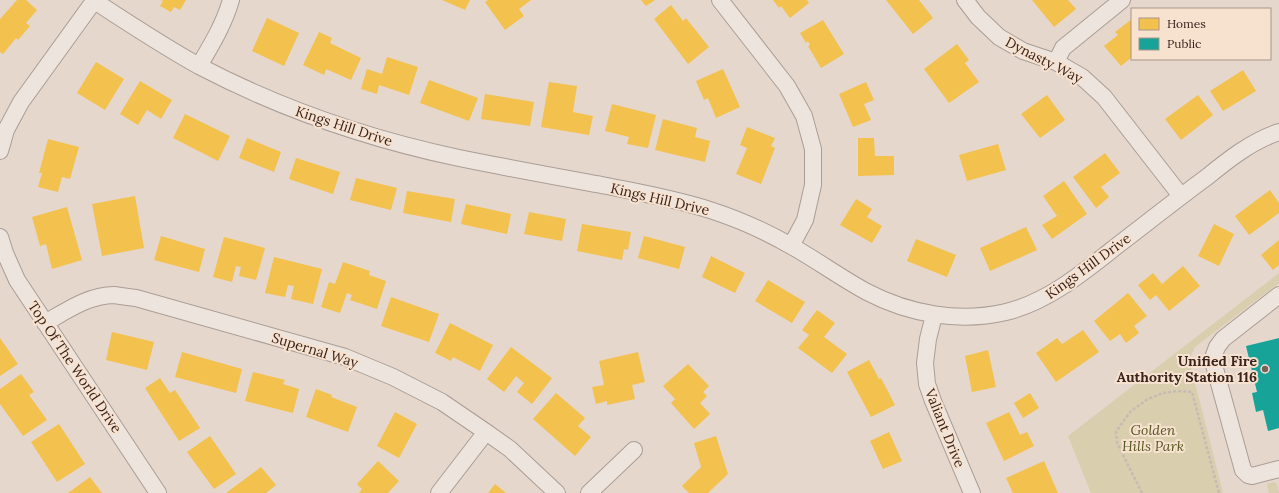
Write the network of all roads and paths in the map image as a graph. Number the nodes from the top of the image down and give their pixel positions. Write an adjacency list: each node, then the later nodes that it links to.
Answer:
1 (94, 0): 7 (street, Kings Hill Drive); 9 (street)
2 (231, 0): 7 (street)
3 (720, 0): 12 (street)
4 (966, 0): 6 (street, Dynasty Way)
5 (1122, 0): 6 (street)
6 (1056, 62): 10 (street, Dynasty Way)
7 (200, 66): 12 (street, Kings Hill Drive)
8 (1279, 132): 10 (street, Kings Hill Drive)
9 (0, 151)
10 (1181, 196): 14 (street, Kings Hill Drive)
11 (0, 237): 15 (street, Top Of The World Drive)
12 (791, 246): 14 (street, Kings Hill Drive)
13 (1279, 294): 18 (street)
14 (934, 315): 23 (street, Valiant Drive)
15 (45, 323): 16 (street, Supernal Way); 19 (street, Top Of The World Drive)
16 (486, 432): 20 (street); 21 (street, Supernal Way)
17 (634, 450): 22 (street)
18 (1279, 469)
19 (158, 493)
20 (439, 493)
21 (557, 493)
22 (589, 493)
23 (972, 493)
24 (1142, 493): 25 (path)
25 (1218, 493)

